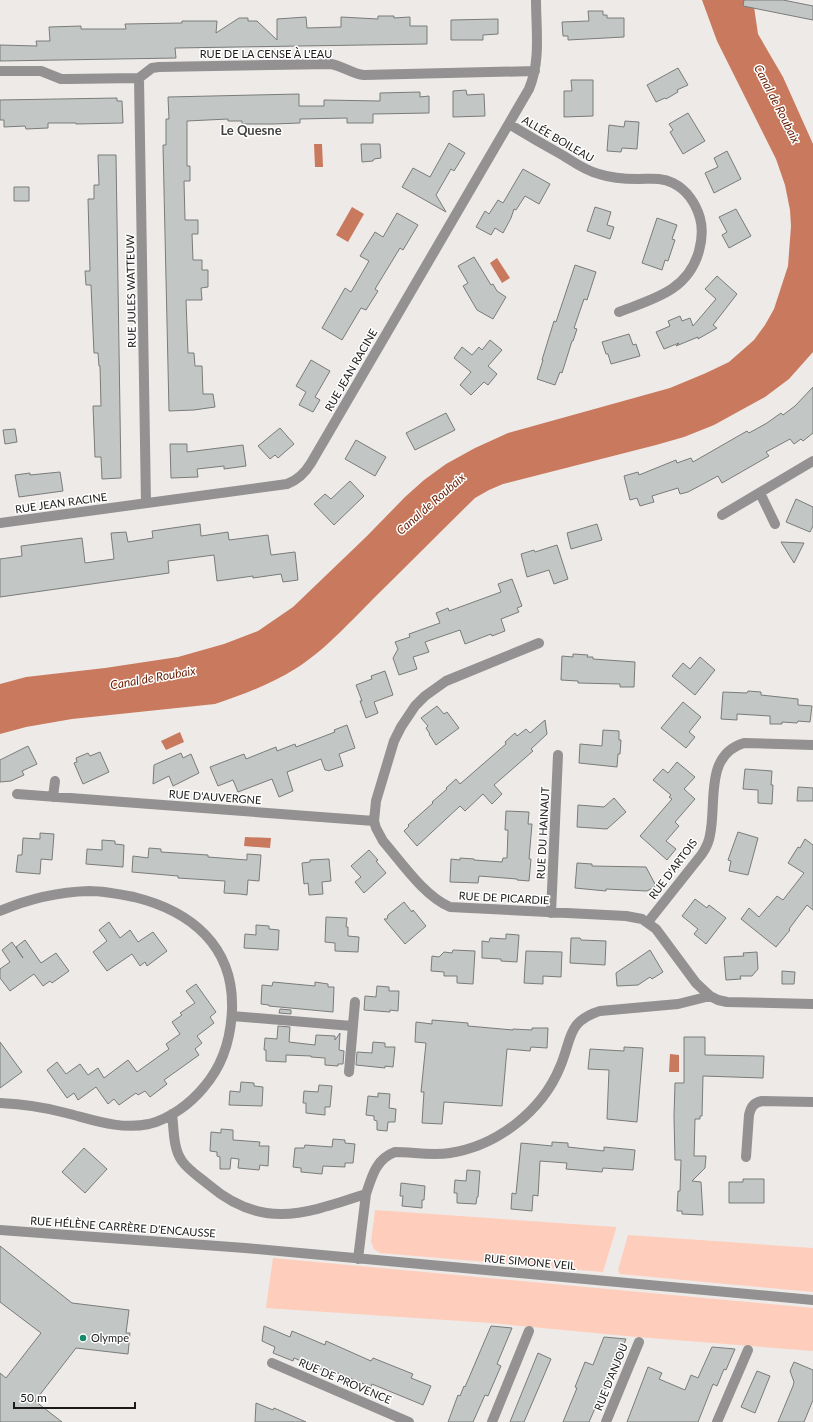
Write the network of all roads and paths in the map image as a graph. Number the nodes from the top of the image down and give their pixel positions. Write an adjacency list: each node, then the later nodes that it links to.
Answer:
1 (536, 0): 3 (street, RUE JEAN RACINE)
2 (0, 71): 4 (street)
3 (535, 71): 4 (street, RUE DE LA CENSE À L'EAU); 5 (street, RUE JEAN RACINE)
4 (139, 78): 9 (street, RUE JULES WATTEUW)
5 (509, 124): 6 (street, ALLÉE BOILEAU); 9 (street, RUE JEAN RACINE)
6 (618, 312)
7 (813, 461): 8 (street)
8 (760, 493): 10 (street); 12 (street)
9 (146, 503): 11 (street, RUE JEAN RACINE)
10 (722, 515)
11 (0, 524)
12 (775, 524)
13 (539, 643): 19 (street, RUE DE PICARDIE)
14 (813, 745): 22 (street, RUE D'ARTOIS)
15 (558, 755): 21 (street, RUE DU HAINAUT)
16 (55, 781): 18 (street)
17 (17, 794): 18 (street, RUE D'AUVERGNE)
18 (53, 797): 19 (street, RUE D'AUVERGNE)
19 (374, 821): 21 (street, RUE DE PICARDIE)
20 (0, 910): 26 (street)
21 (551, 912): 22 (street, RUE DE PICARDIE)
22 (648, 922): 23 (street)
23 (710, 996): 25 (street); 33 (street)
24 (355, 1002): 27 (street)
25 (813, 1004)
26 (232, 1016): 27 (street); 31 (street)
27 (352, 1026): 28 (street)
28 (349, 1072)
29 (813, 1102): 32 (street)
30 (0, 1103): 31 (street)
31 (172, 1114): 33 (street)
32 (746, 1158)
33 (366, 1194): 36 (street)
34 (0, 1230): 35 (street, RUE HÉLÈNE CARRÈRE D’ENCAUSSE)
35 (245, 1248): 36 (street, RUE SIMONE VEIL)
36 (358, 1259): 37 (street, RUE SIMONE VEIL)
37 (813, 1300)
38 (529, 1331): 43 (street)
39 (639, 1342): 44 (street, RUE D'ANJOU)
40 (748, 1350): 45 (street)
41 (272, 1363): 42 (street, RUE DE PROVENCE)
42 (409, 1422)
43 (492, 1422)
44 (606, 1422)
45 (717, 1422)

